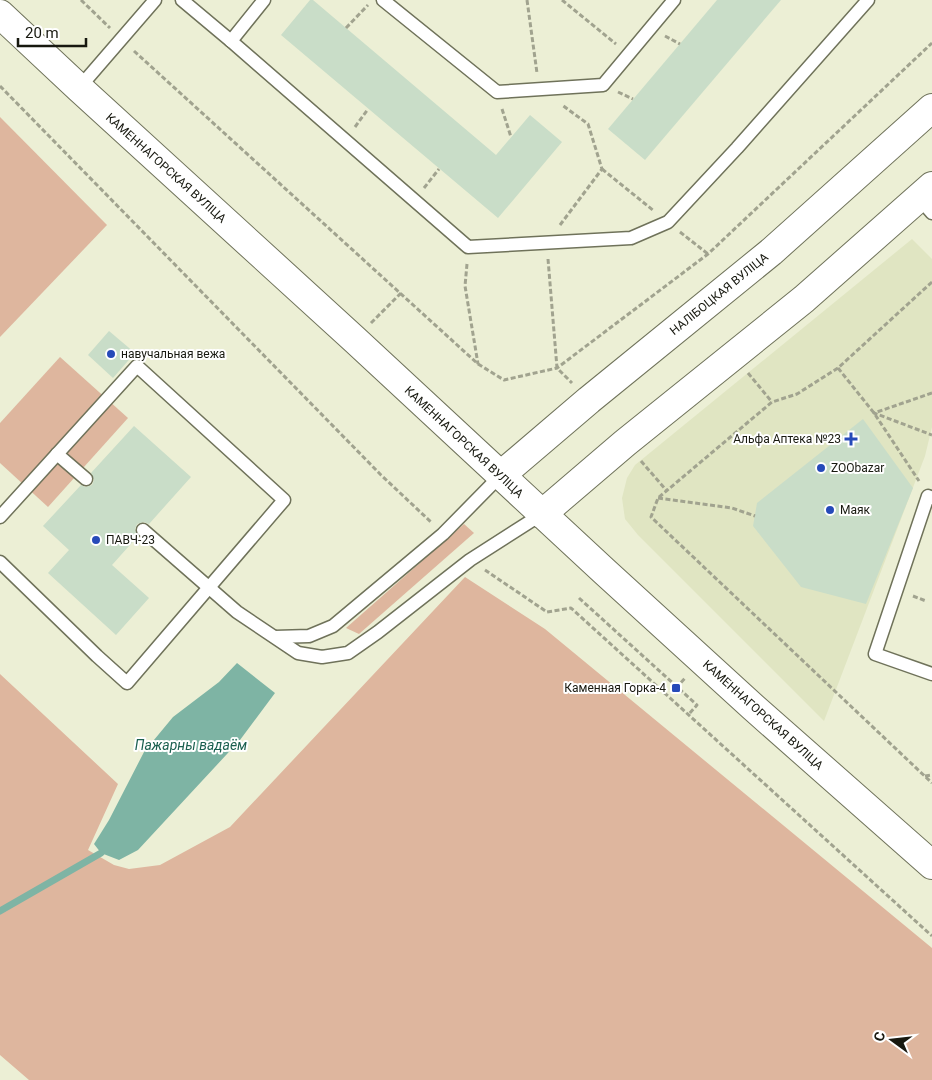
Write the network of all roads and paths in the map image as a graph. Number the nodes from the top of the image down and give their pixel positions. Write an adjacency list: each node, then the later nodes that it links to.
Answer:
1 (81, 0): 13 (path)
2 (155, 0): 13 (lane)
3 (182, 0): 14 (lane)
4 (264, 0): 14 (lane)
5 (372, 0): 12 (path)
6 (383, 0): 20 (lane)
7 (527, 0): 19 (path)
8 (562, 0): 16 (path)
9 (674, 0): 16 (lane)
10 (868, 0): 24 (lane)
11 (0, 14): 18 (main road, КАМЕННАГОРСКАЯ ВУЛІЦА)
12 (346, 28)
13 (121, 39): 18 (lane); 27 (path)
14 (231, 40): 25 (lane)
15 (932, 43): 31 (path)
16 (628, 54): 19 (lane)
17 (0, 86): 49 (path)
18 (79, 88): 28 (main road, КАМЕННАГОРСКАЯ ВУЛІЦА)
19 (540, 90): 20 (lane); 24 (path)
20 (497, 92): 22 (path)
21 (932, 108): 40 (main road, НАЛІБОЦКАЯ ВУЛІЦА)
22 (511, 138)
23 (928, 199): 29 (main road)
24 (546, 244): 25 (lane); 31 (path)
25 (468, 247): 30 (path)
26 (932, 282): 32 (path)
27 (400, 293): 28 (path); 30 (path)
28 (354, 339): 40 (main road, КАМЕННАГОРСКАЯ ВУЛІЦА)
29 (734, 355): 35 (path); 45 (main road)
30 (478, 364): 31 (path)
31 (557, 368): 33 (path)
32 (838, 368): 35 (path); 36 (path)
33 (574, 386)
34 (932, 392): 36 (path)
35 (772, 402): 42 (path)
36 (874, 413): 37 (path); 43 (path)
37 (932, 435)
38 (57, 454): 41 (lane); 47 (lane); 52 (lane)
39 (642, 460): 42 (path)
40 (501, 475): 45 (main road, КАМЕННАГОРСКАЯ ВУЛІЦА); 49 (lane)
41 (86, 479)
42 (666, 491): 44 (path)
43 (930, 497): 55 (lane)
44 (658, 498): 46 (path); 58 (path)
45 (542, 514): 50 (lane); 60 (main road, КАМЕННАГОРСКАЯ ВУЛІЦА)
46 (755, 516)
47 (0, 517)
48 (143, 530): 52 (lane)
49 (443, 534): 54 (lane)
50 (470, 560): 54 (lane); 56 (path)
51 (0, 562): 52 (lane)
52 (209, 588): 54 (lane)
53 (579, 598): 56 (path)
54 (275, 637)
55 (932, 674)
56 (688, 715): 61 (path)
57 (932, 775): 58 (path)
58 (925, 776): 59 (path)
59 (932, 783)
60 (932, 866)
61 (932, 936)

